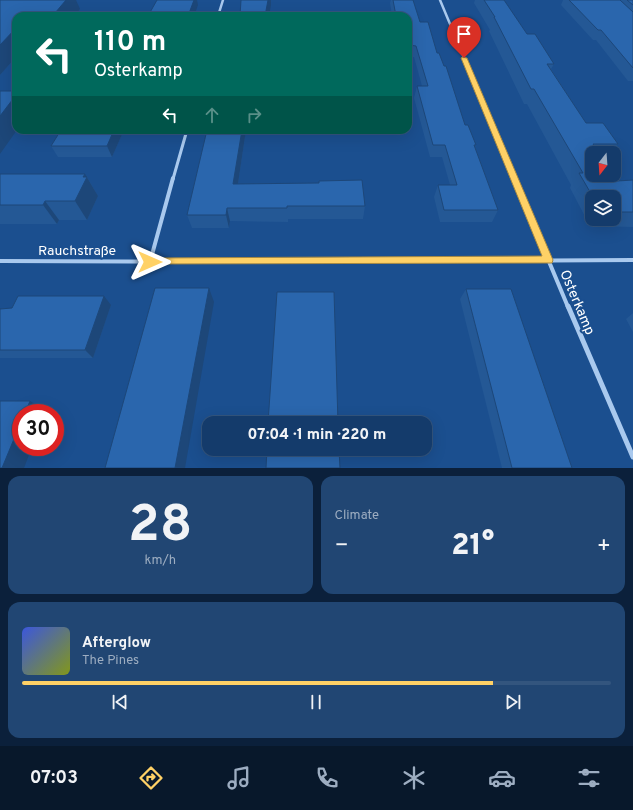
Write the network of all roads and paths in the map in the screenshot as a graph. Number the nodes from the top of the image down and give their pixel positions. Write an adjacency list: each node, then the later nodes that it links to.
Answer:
1 (223, 0): 3 (street)
2 (440, 0): 5 (street, Osterkamp)
3 (219, 12)
4 (186, 134): 8 (street)
5 (548, 260): 6 (street, Rauchstraße); 8 (street, Rauchstraße); 9 (street, Osterkamp)
6 (633, 260)
7 (0, 261): 8 (street, Rauchstraße)
8 (150, 262)
9 (633, 457)

